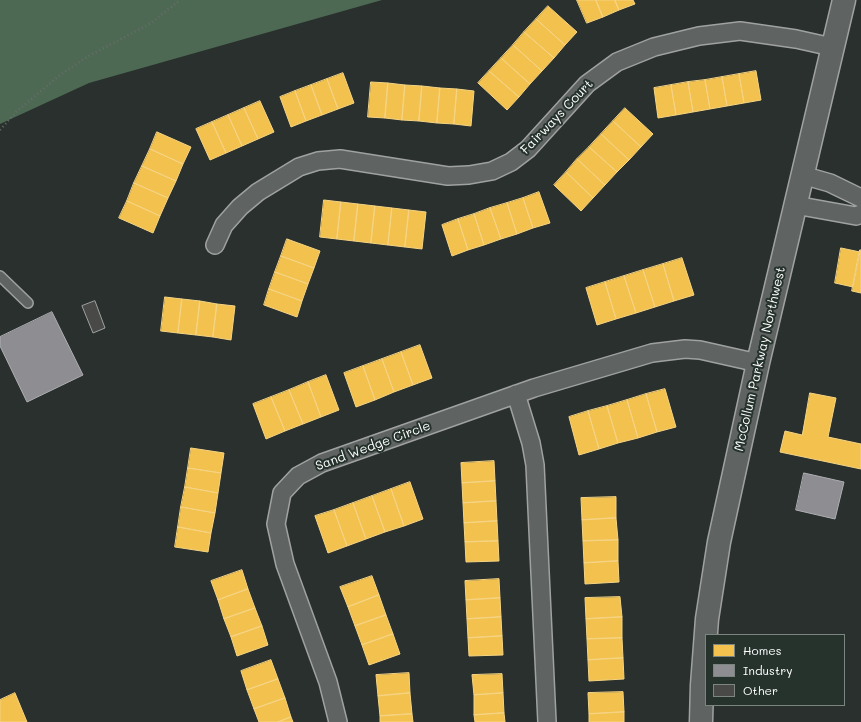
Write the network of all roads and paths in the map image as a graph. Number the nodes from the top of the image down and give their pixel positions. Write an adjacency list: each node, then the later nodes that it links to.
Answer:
1 (180, 0): 4 (path)
2 (844, 0): 3 (street, McCollum Parkway Northwest)
3 (832, 47): 5 (street, McCollum Parkway Northwest); 9 (street, Fairways Court)
4 (0, 130)
5 (802, 176): 6 (street); 7 (street, McCollum Parkway Northwest)
6 (861, 198)
7 (796, 205): 8 (street); 12 (street, McCollum Parkway Northwest)
8 (861, 214)
9 (215, 245)
10 (0, 276): 11 (lane)
11 (28, 303)
12 (758, 363): 13 (street, Sand Wedge Circle); 14 (street, McCollum Parkway Northwest)
13 (516, 394): 16 (street, Sand Wedge Circle); 17 (street)
14 (706, 634)
15 (705, 645): 18 (street, McCollum Parkway Northwest)
16 (338, 722)
17 (547, 722)
18 (701, 722)

